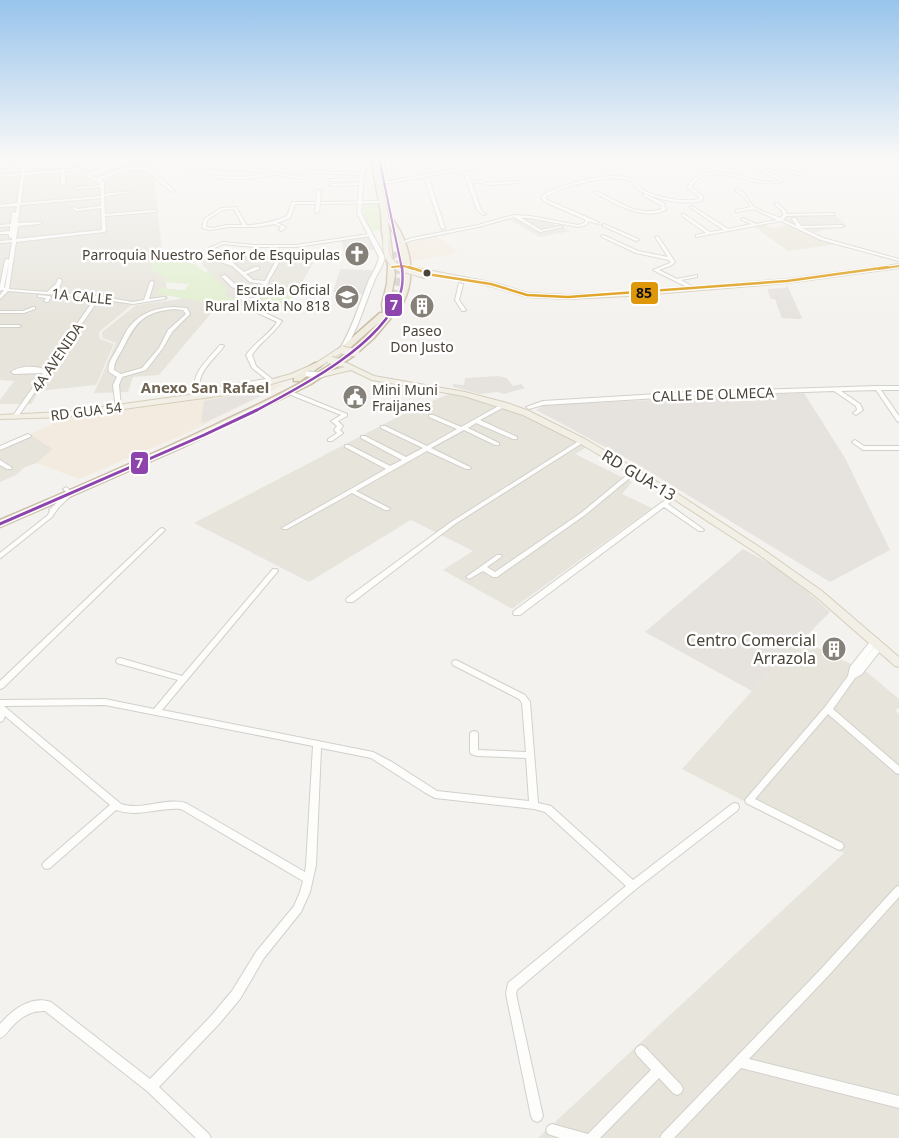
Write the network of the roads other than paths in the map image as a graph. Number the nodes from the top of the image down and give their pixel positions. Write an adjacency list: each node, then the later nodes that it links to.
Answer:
1 (16, 211): 35 (street)
2 (103, 211): 22 (street)
3 (154, 211): 22 (street)
4 (217, 211): 39 (street)
5 (236, 211): 39 (street)
6 (290, 211): 33 (street)
7 (360, 211): 49 (street)
8 (385, 211): 26 (highway)
9 (386, 211): 26 (highway)
10 (437, 211): 42 (street)
11 (480, 211): 19 (street)
12 (570, 211): 28 (street)
13 (637, 211): 14 (street)
14 (656, 211)
15 (698, 211): 44 (street)
16 (761, 211): 31 (street)
17 (784, 211): 24 (street)
18 (811, 211): 20 (street)
19 (484, 214)
20 (814, 214): 21 (street); 24 (street)
21 (833, 214)
22 (103, 215): 56 (street)
23 (683, 215): 48 (street)
24 (785, 215): 31 (street)
25 (516, 216): 28 (street); 41 (street); 54 (street)
26 (387, 217): 53 (highway); 54 (highway); 60 (highway)
27 (836, 218): 30 (street)
28 (589, 219): 34 (street)
29 (743, 219): 37 (street)
30 (794, 221): 31 (street); 40 (street)
31 (785, 222): 37 (street); 66 (street)
32 (40, 223): 35 (street)
33 (274, 223): 39 (street); 43 (street)
34 (597, 223)
35 (14, 225): 38 (street); 45 (street)
36 (604, 225): 47 (street)
37 (756, 225): 44 (street)
38 (0, 226)
39 (243, 226)
40 (842, 226)
41 (561, 227)
42 (443, 228)
43 (281, 230)
44 (727, 230): 48 (street)
45 (13, 232): 46 (street); 56 (street)
46 (0, 233)
47 (622, 233): 55 (street); 58 (street)
48 (710, 233): 51 (street)
49 (369, 235): 59 (street); 103 (street)
50 (603, 236): 58 (street)
51 (697, 236)
52 (657, 237): 63 (street)
53 (386, 238): 72 (highway); 74 (main road, bridge)
54 (400, 240): 70 (highway)
55 (638, 240)
56 (12, 241): 57 (street); 64 (street); 85 (street)
57 (0, 242)
58 (615, 242): 63 (street)
59 (211, 248)
60 (397, 252)
61 (201, 254): 68 (street)
62 (244, 258): 68 (street)
63 (672, 259): 79 (street)
64 (7, 260): 67 (street); 85 (street)
65 (262, 260): 82 (street)
66 (899, 260)
67 (0, 261)
68 (230, 263): 73 (street)
69 (257, 268): 73 (street)
70 (406, 268): 72 (highway); 74 (main road); 77 (main road); 100 (highway)
71 (899, 268): 86 (main road); 92 (main road)
72 (392, 270): 100 (highway)
73 (243, 274): 82 (street)
74 (424, 274): 77 (main road); 84 (main road)
75 (223, 276): 96 (street)
76 (695, 276): 79 (street)
77 (440, 279): 80 (main road)
78 (60, 280): 88 (street)
79 (677, 280): 86 (street)
80 (447, 281): 83 (main road); 84 (main road)
81 (152, 282): 95 (street)
82 (267, 283): 96 (street)
83 (461, 284): 92 (main road); 98 (street)
84 (495, 285): 86 (main road)
85 (4, 286): 87 (street, 1A CALLE); 90 (street)
86 (693, 288)
87 (34, 292): 88 (street, 1A CALLE); 94 (street)
88 (48, 292): 89 (street, 1A CALLE)
89 (98, 297): 95 (street, 1A CALLE); 120 (street, 4A AVENIDA)
90 (0, 298)
91 (164, 298): 95 (street, 1A CALLE)
92 (598, 298): 93 (main road)
93 (583, 300)
94 (46, 301)
95 (146, 301)
96 (253, 301): 115 (street)
97 (32, 308): 99 (street)
98 (464, 310)
99 (0, 312)
100 (387, 313): 103 (highway); 106 (highway); 135 (highway)
101 (0, 326): 102 (street)
102 (19, 326)
103 (354, 337): 105 (highway)
104 (222, 346): 115 (street)
105 (342, 350): 106 (main road, bridge); 107 (main road, RD GUA 54)
106 (356, 353): 108 (highway); 122 (main road, RD GUA-13)
107 (329, 360): 108 (main road, RD GUA-13, bridge); 109 (main road, RD GUA 54)
108 (342, 363): 112 (highway); 113 (main road, RD GUA-13)
109 (318, 365): 110 (main road, RD GUA 54); 111 (highway)
110 (293, 374): 111 (street); 115 (main road, RD GUA 54)
111 (307, 374): 112 (street, bridge); 135 (highway)
112 (323, 375): 113 (main road); 119 (highway)
113 (363, 375): 122 (main road, RD GUA-13)
114 (120, 376): 114 (street); 121 (street)
115 (270, 381): 121 (main road, RD GUA 54)
116 (877, 388): 117 (street, CALLE DE OLMECA); 118 (street, CALLE DE OLMECA); 128 (street)
117 (899, 388)
118 (834, 390): 122 (street, CALLE DE OLMECA); 123 (street)
119 (292, 394): 135 (highway); 136 (street)
120 (28, 399): 124 (street); 127 (street, 4A AVENIDA)
121 (118, 408): 124 (main road, RD GUA 54)
122 (521, 409): 129 (street, CALLE DE OLMECA); 137 (main road, RD GUA-13)
123 (856, 413)
124 (45, 416): 127 (main road, RD GUA 54)
125 (431, 416): 131 (street)
126 (0, 417): 127 (main road, RD GUA 54)
127 (15, 417)
128 (899, 420)
129 (477, 421): 131 (street, CALLE DE OLMECA); 134 (street)
130 (383, 427): 143 (street)
131 (462, 429): 139 (street); 143 (street, CALLE DE OLMECA)
132 (28, 436): 141 (street)
133 (363, 437): 146 (street)
134 (515, 438)
135 (186, 440): 144 (highway); 145 (highway)
136 (330, 440)
137 (582, 441): 151 (main road, RD GUA-13); 169 (street)
138 (855, 442): 142 (street)
139 (497, 444)
140 (347, 446): 150 (street)
141 (0, 448)
142 (899, 448)
143 (427, 449): 146 (street, CALLE DE OLMECA); 149 (street)
144 (165, 452): 145 (highway); 152 (highway)
145 (146, 454): 152 (highway); 153 (highway)
146 (408, 460): 150 (street, CALLE DE OLMECA)
147 (0, 462): 148 (street)
148 (9, 468)
149 (468, 468)
150 (391, 469): 154 (street, CALLE DE OLMECA)
151 (635, 471): 156 (main road, RD GUA-13); 166 (street)
152 (84, 488): 153 (highway)
153 (69, 491): 155 (highway); 160 (highway); 164 (street)
154 (352, 491): 158 (street); 161 (street, CALLE DE OLMECA)
155 (54, 494): 159 (highway); 160 (highway)
156 (675, 496): 157 (street); 171 (main road, RD GUA-13)
157 (663, 504): 163 (street); 170 (street)
158 (387, 509)
159 (0, 518)
160 (0, 524)
161 (285, 528)
162 (162, 530): 176 (street)
163 (701, 530)
164 (0, 556)
165 (499, 556): 166 (street)
166 (483, 568): 168 (street)
167 (274, 571): 175 (street)
168 (469, 577)
169 (350, 600)
170 (516, 613)
171 (877, 644): 173 (main road, RD GUA-13); 177 (street)
172 (120, 661): 175 (street)
173 (899, 662)
174 (456, 663): 182 (street)
175 (184, 679): 179 (street)
176 (0, 686)
177 (828, 709): 183 (street); 187 (street)
178 (1, 710): 179 (street); 184 (street)
179 (156, 712): 181 (street)
180 (474, 734): 182 (street)
181 (318, 745): 185 (street); 189 (street)
182 (530, 755): 185 (street)
183 (899, 771)
184 (116, 805): 188 (street); 189 (street)
185 (534, 805): 190 (street)
186 (735, 807): 190 (street)
187 (839, 846)
188 (47, 865)
189 (308, 878): 196 (street)
190 (633, 886): 199 (street)
191 (899, 890): 194 (street)
192 (0, 1032): 196 (street)
193 (641, 1052): 195 (street)
194 (739, 1062): 198 (street); 204 (street)
195 (659, 1070): 197 (street); 203 (street)
196 (151, 1087): 201 (street)
197 (677, 1089)
198 (899, 1102)
199 (537, 1116)
200 (552, 1130): 202 (street)
201 (205, 1138)
202 (584, 1138)
203 (592, 1138)
204 (666, 1138)

